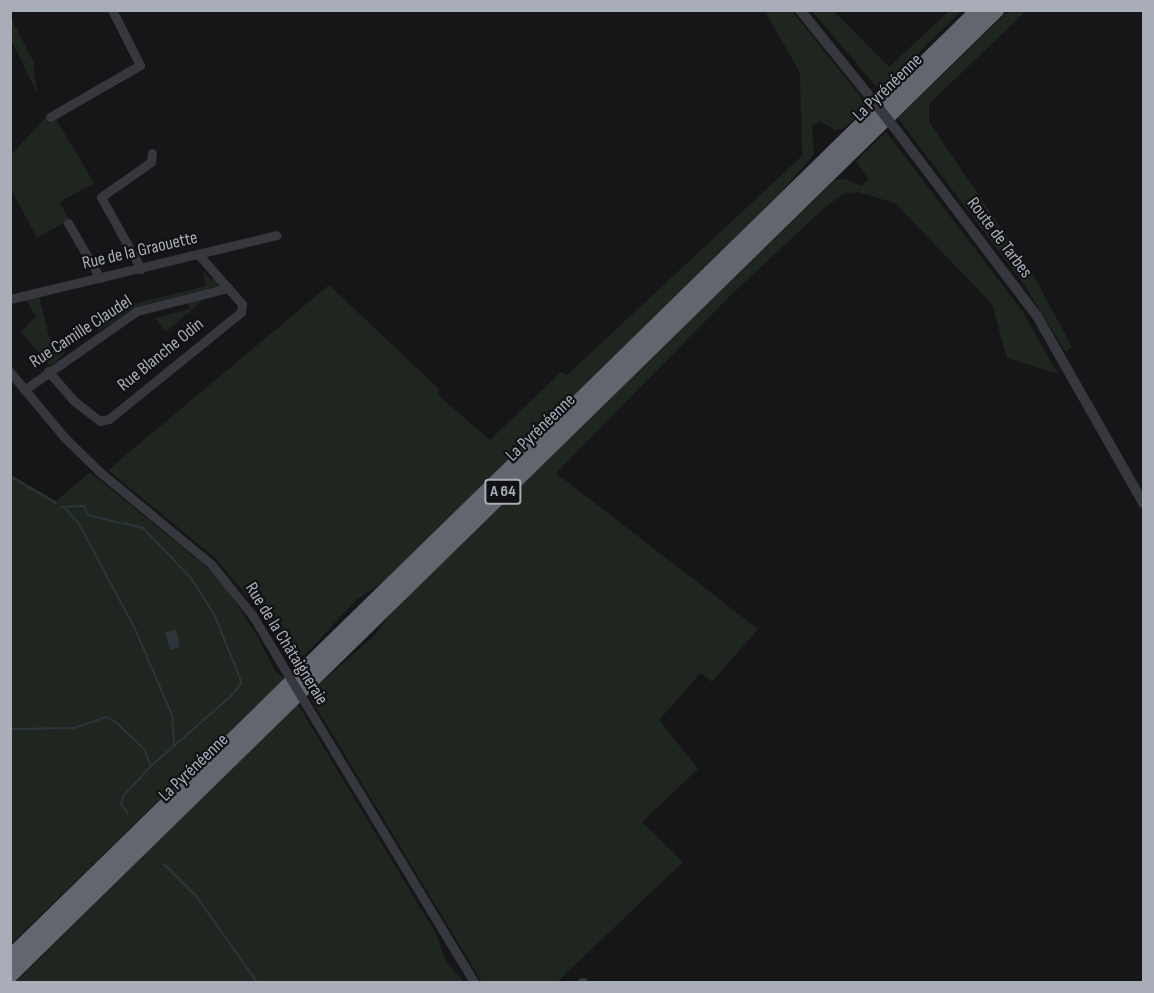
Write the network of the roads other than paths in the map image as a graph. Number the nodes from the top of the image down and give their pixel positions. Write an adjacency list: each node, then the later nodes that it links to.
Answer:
1 (112, 10): 5 (street)
2 (800, 10): 17 (street, Route de Tarbes, bridge)
3 (979, 10): 18 (highway, La Pyrénéenne / A 64)
4 (996, 10): 19 (highway, La Pyrénéenne / A 64)
5 (50, 117)
6 (152, 153): 10 (street)
7 (68, 223): 11 (street)
8 (276, 235): 9 (street, Rue de la Graouette)
9 (199, 255): 10 (street, Rue de la Graouette); 12 (street, Rue Blanche Odin)
10 (141, 268): 11 (street, Rue de la Graouette)
11 (100, 278): 13 (street, Rue de la Graouette)
12 (228, 288): 14 (street, Rue Camille Claudel); 14 (street, Rue Blanche Odin)
13 (10, 299)
14 (48, 371): 16 (street, Rue Camille Claudel)
15 (10, 372): 16 (street, Rue de la Châtaigneraie)
16 (24, 390): 20 (street, Rue de la Châtaigneraie, bridge)
17 (1143, 504)
18 (10, 958)
19 (10, 975)
20 (474, 982)

